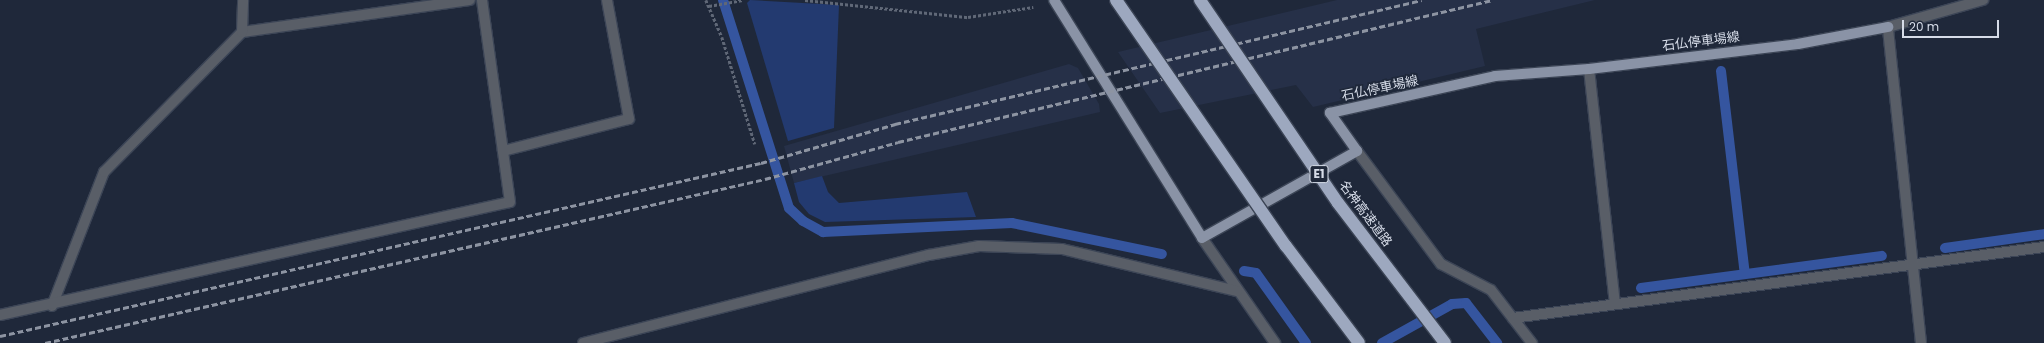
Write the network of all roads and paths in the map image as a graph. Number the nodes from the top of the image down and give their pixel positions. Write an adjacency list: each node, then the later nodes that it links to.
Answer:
1 (242, 0): 14 (street)
2 (470, 0): 14 (street)
3 (482, 0): 17 (street)
4 (607, 0): 17 (street)
5 (706, 0): 12 (path)
6 (805, 0): 11 (path)
7 (1116, 0): 29 (highway, bridge)
8 (1200, 0): 30 (highway, 名神高速道路 / E1, bridge)
9 (1983, 0): 13 (street)
10 (742, 1): 12 (path)
11 (1055, 2): 19 (main road)
12 (709, 6): 16 (path)
13 (1888, 27): 15 (main road, 石仏停車場線); 21 (street)
14 (242, 32): 24 (street)
15 (1589, 69): 18 (main road, 石仏停車場線); 23 (street)
16 (755, 144)
17 (503, 151): 24 (street)
18 (1358, 151): 19 (main road); 26 (street)
19 (1202, 238): 22 (street)
20 (2044, 247): 21 (street)
21 (1914, 264): 23 (street); 32 (street)
22 (1238, 291): 27 (street); 28 (street)
23 (1615, 304): 26 (street)
24 (52, 306): 25 (street)
25 (0, 315)
26 (1513, 318): 31 (street)
27 (583, 343)
28 (1275, 343)
29 (1359, 343)
30 (1444, 343)
31 (1532, 343)
32 (1921, 343)

